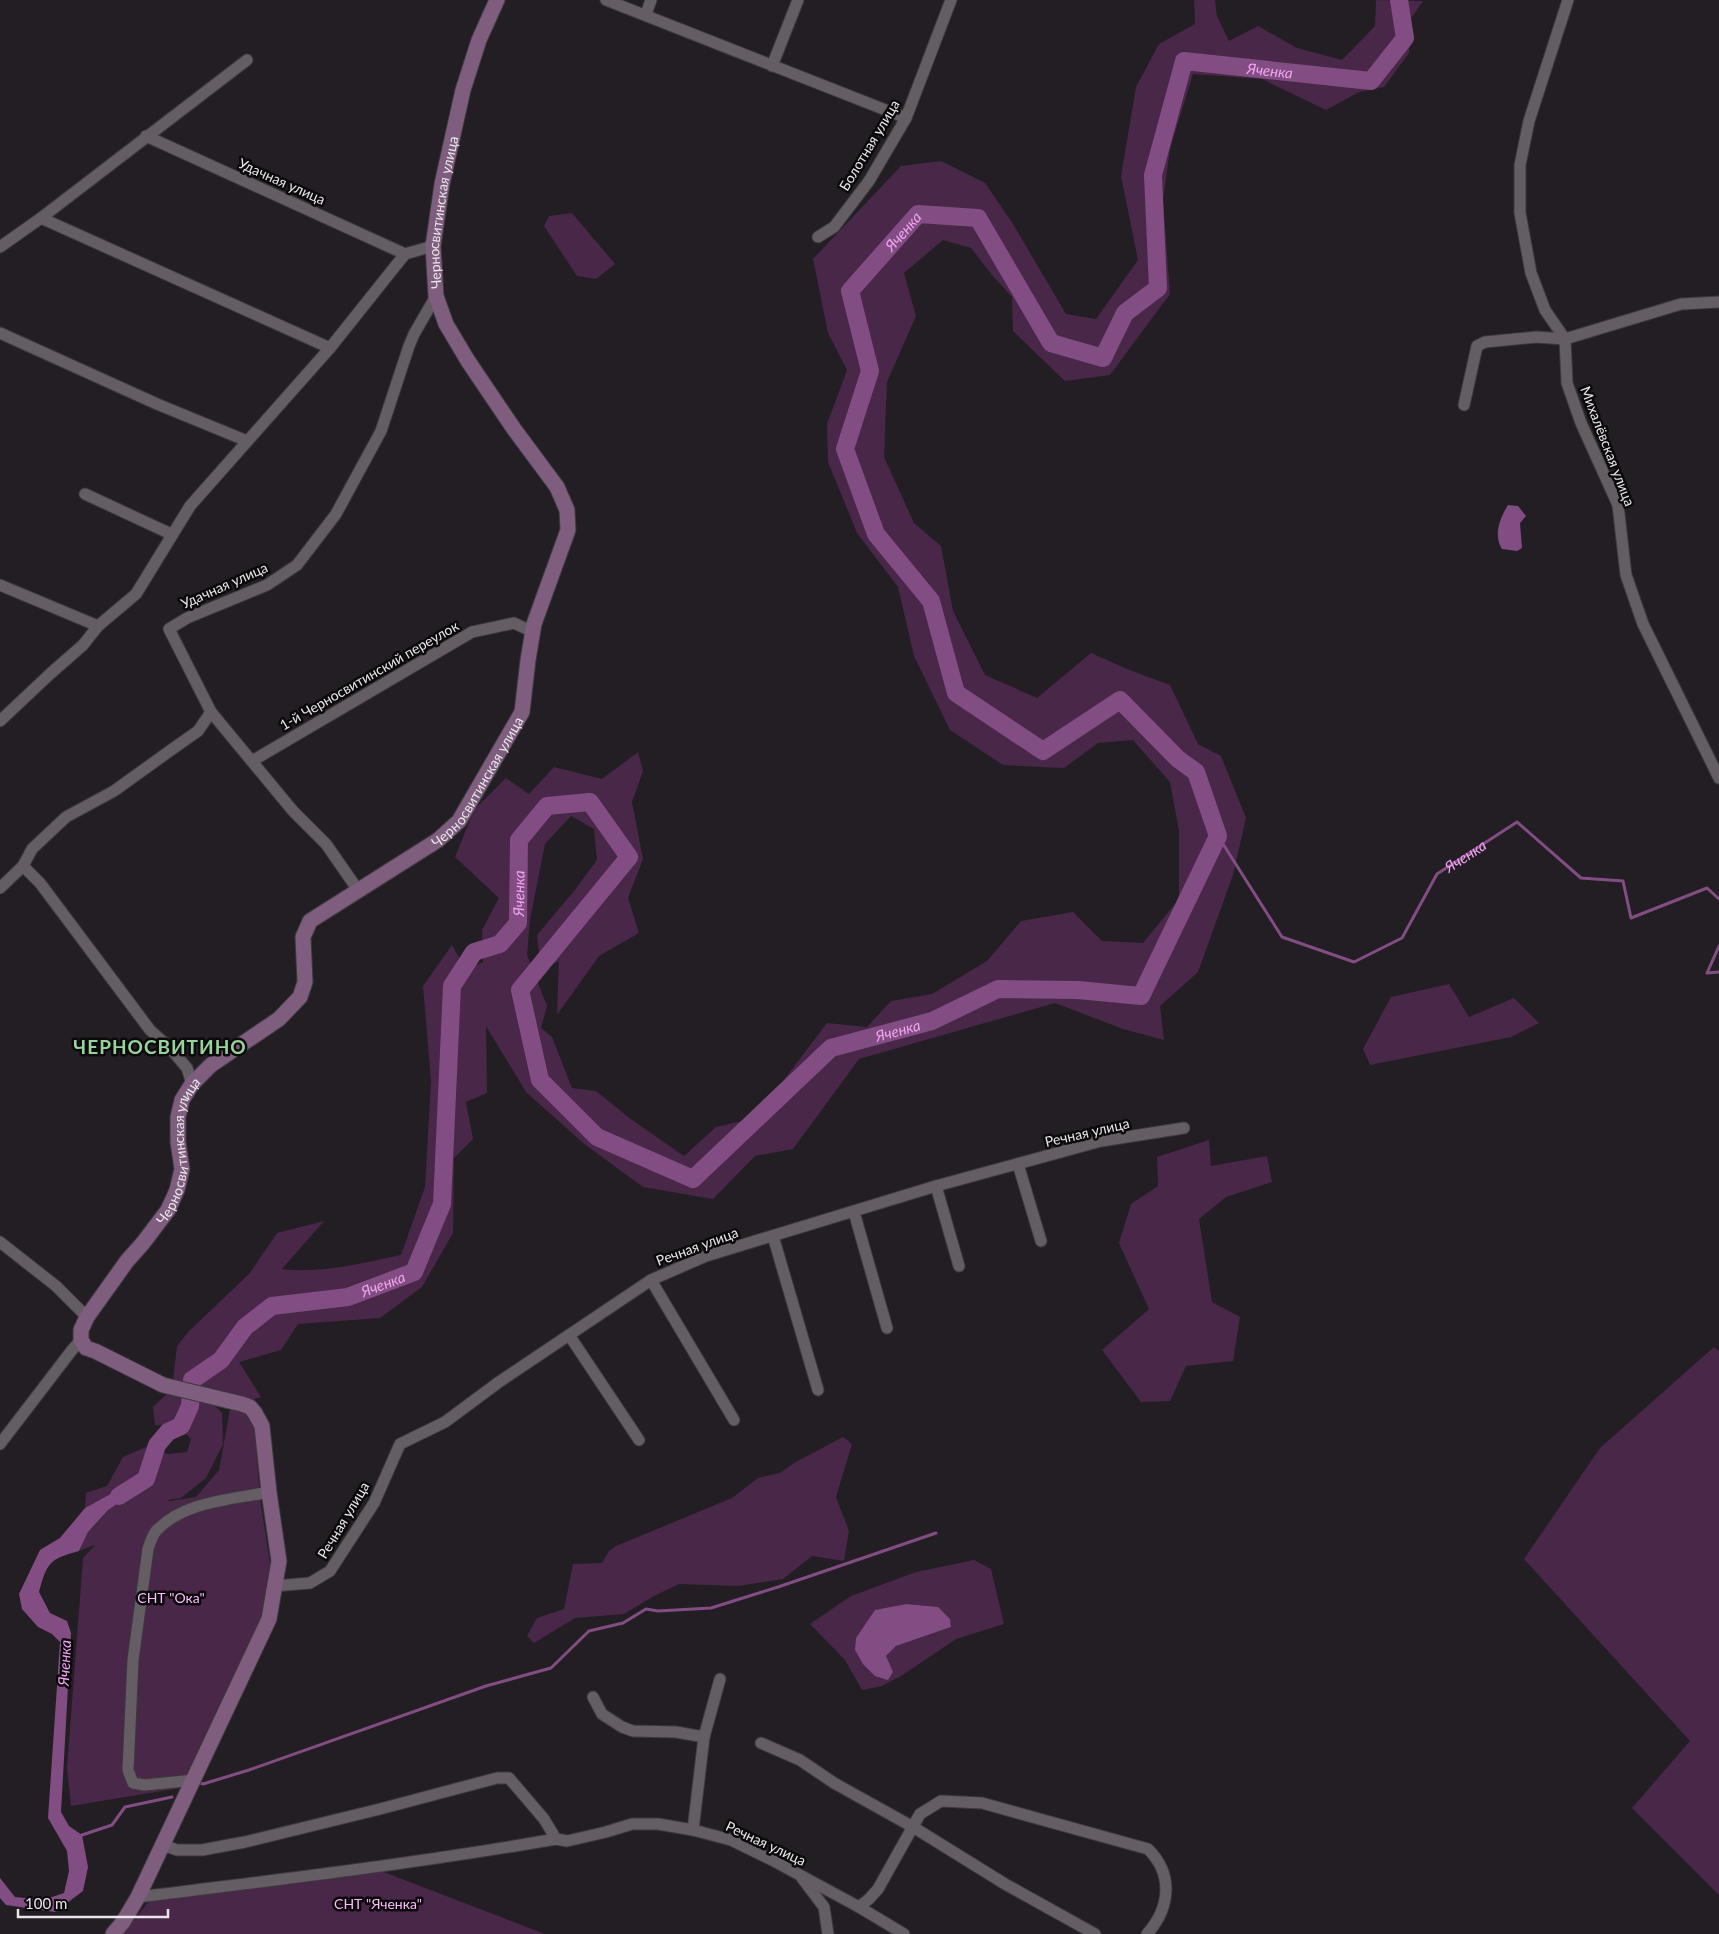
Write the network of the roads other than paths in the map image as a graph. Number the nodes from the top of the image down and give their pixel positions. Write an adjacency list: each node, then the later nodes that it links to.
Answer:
1 (497, 0): 14 (street, Черносвитинская улица)
2 (606, 0): 7 (street)
3 (651, 0): 7 (street)
4 (798, 0): 9 (street)
5 (951, 0): 10 (street, Болотная улица)
6 (1568, 0): 20 (street)
7 (646, 14): 9 (street)
8 (247, 60): 11 (street)
9 (772, 66): 10 (street)
10 (906, 118): 13 (street, Болотная улица)
11 (146, 136): 12 (street); 16 (street, Удачная улица)
12 (41, 218): 15 (street); 21 (street)
13 (818, 237)
14 (433, 246): 16 (street); 17 (street, Черносвитинская улица)
15 (0, 247)
16 (405, 254): 21 (street)
17 (436, 296): 28 (street, Черносвитинская улица); 29 (street, Удачная улица)
18 (1719, 302): 20 (street)
19 (0, 333): 23 (street)
20 (1565, 339): 22 (street); 32 (street, Михалёвская улица)
21 (330, 348): 23 (street)
22 (1464, 405)
23 (247, 441): 25 (street)
24 (85, 494): 25 (street)
25 (171, 534): 27 (street)
26 (0, 585): 27 (street)
27 (98, 626): 30 (street)
28 (533, 632): 31 (street, 1-й Черносвитинский переулок); 35 (street, Черносвитинская улица)
29 (211, 712): 31 (street); 33 (street)
30 (0, 721)
31 (252, 761): 35 (street)
32 (1719, 778)
33 (23, 866): 34 (street); 36 (street)
34 (0, 888)
35 (358, 890): 36 (street, Черносвитинская улица)
36 (192, 1084): 46 (street, Черносвитинская улица)
37 (1184, 1128): 38 (street, Речная улица)
38 (1018, 1164): 39 (street, Речная улица); 42 (street)
39 (936, 1186): 40 (street, Речная улица); 44 (street)
40 (854, 1212): 41 (street, Речная улица); 47 (street)
41 (773, 1236): 45 (street, Речная улица); 50 (street)
42 (1041, 1241)
43 (0, 1242): 46 (street)
44 (959, 1266)
45 (651, 1280): 48 (street, Речная улица); 51 (street)
46 (87, 1317): 49 (street, Черносвитинская улица)
47 (888, 1328)
48 (569, 1335): 52 (street); 55 (street, Речная улица)
49 (82, 1340): 53 (street, Черносвитинская улица); 54 (street)
50 (818, 1390)
51 (734, 1420)
52 (639, 1440)
53 (0, 1444)
54 (269, 1492): 55 (street); 60 (street)
55 (274, 1586): 60 (street)
56 (720, 1679): 58 (street)
57 (593, 1697): 58 (street)
58 (704, 1737): 62 (street)
59 (761, 1743): 61 (street)
60 (194, 1780): 64 (street)
61 (912, 1827): 67 (street); 71 (street); 72 (street)
62 (693, 1830): 63 (street, Речная улица); 65 (street, Речная улица)
63 (556, 1839): 64 (street); 66 (street, Речная улица)
64 (164, 1845): 66 (street)
65 (800, 1874): 67 (street, Речная улица); 69 (street)
66 (138, 1897): 68 (street)
67 (859, 1907): 70 (street, Речная улица)
68 (113, 1934)
69 (828, 1934)
70 (904, 1934)
71 (1095, 1934)
72 (1147, 1934)

